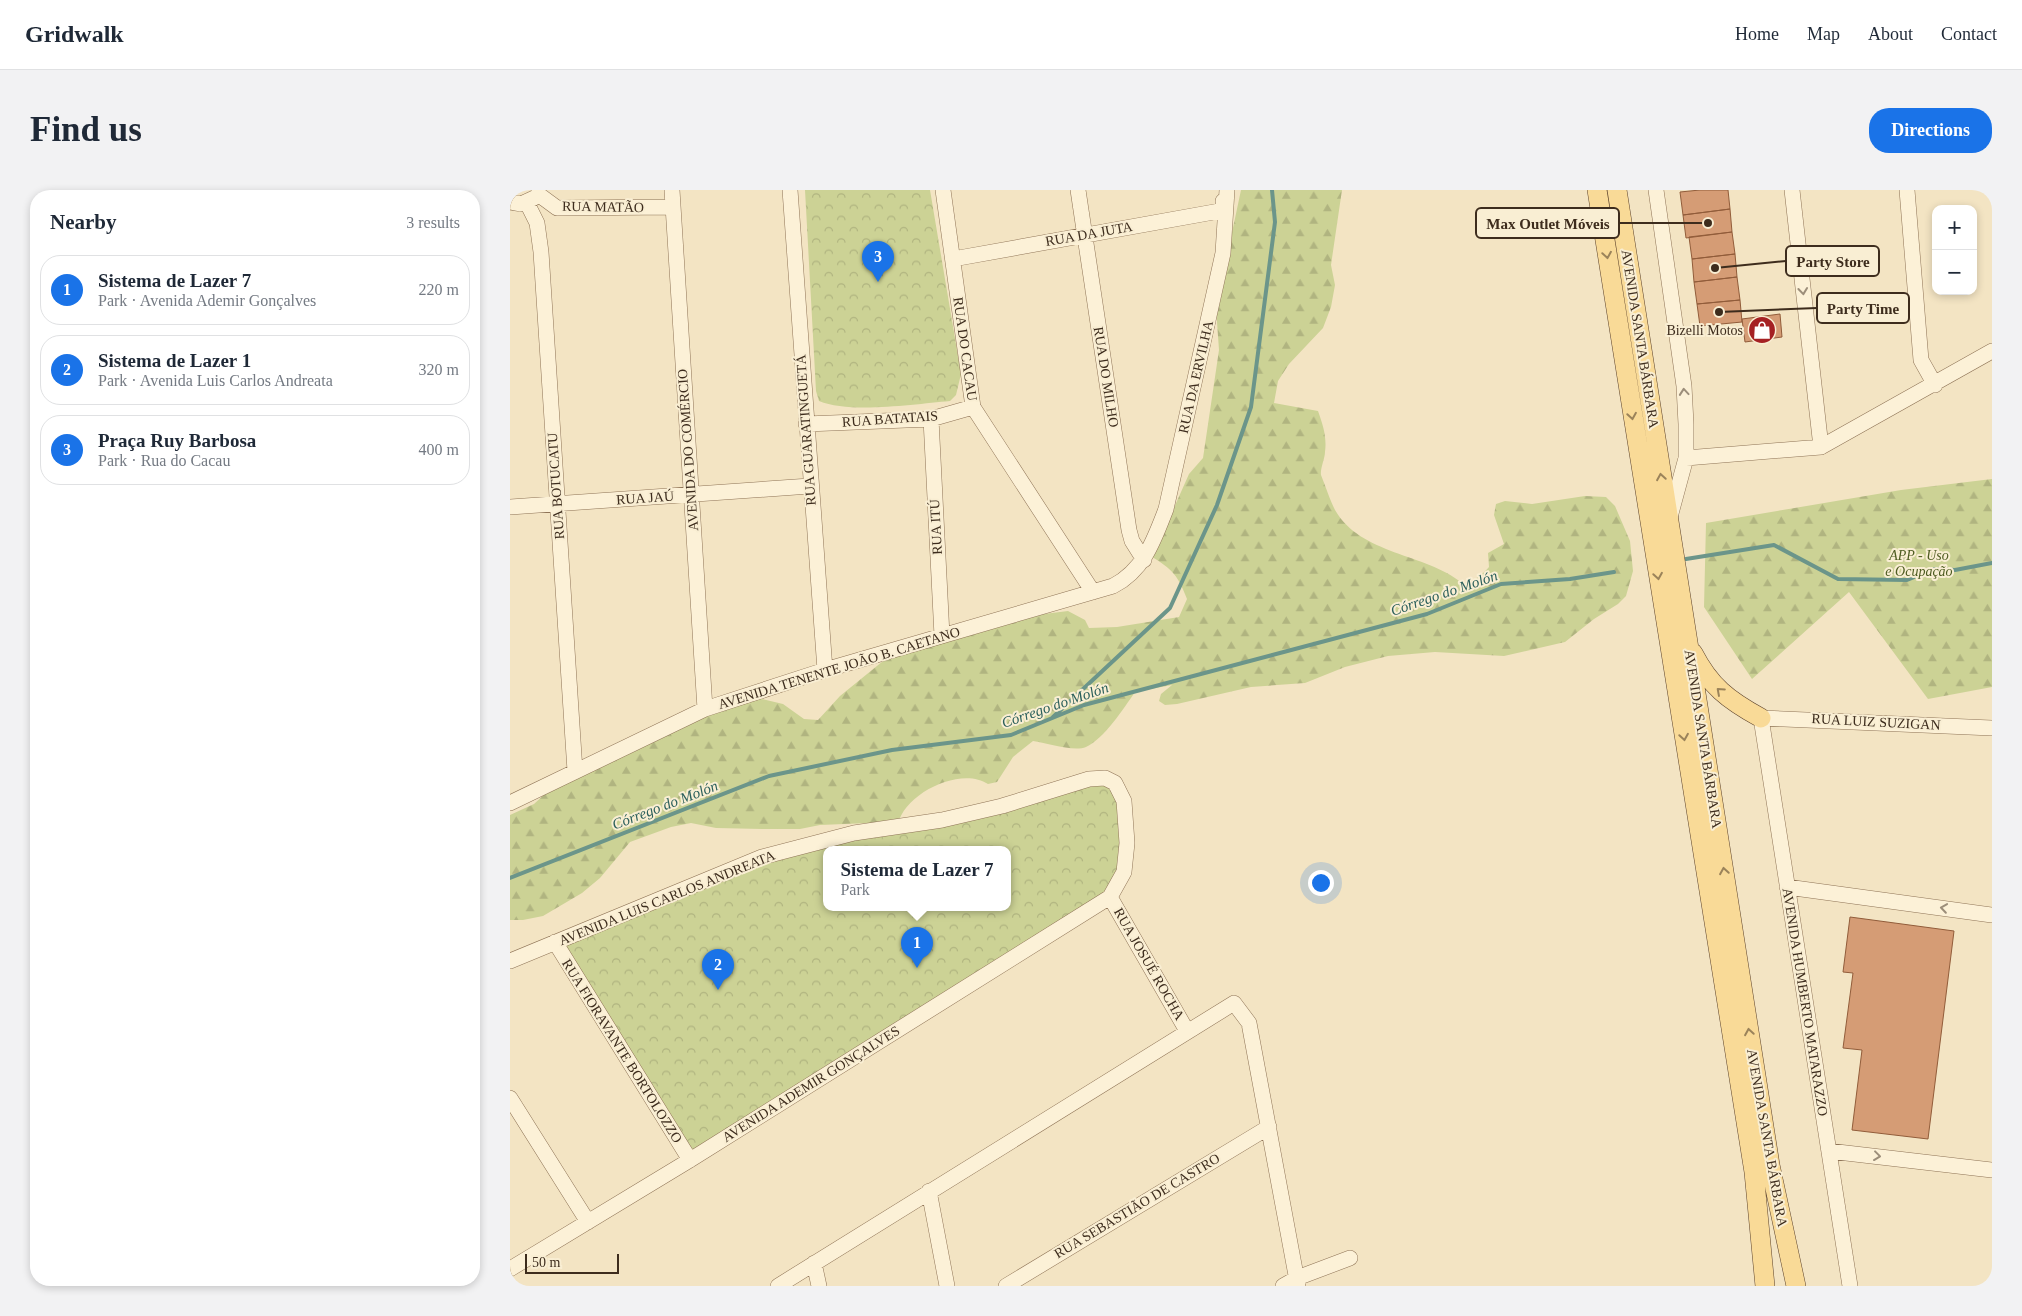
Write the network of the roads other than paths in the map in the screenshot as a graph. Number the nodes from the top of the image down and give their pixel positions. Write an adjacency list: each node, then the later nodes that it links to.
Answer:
1 (672, 190): 14 (street, AVENIDA DO COMÉRCIO)
2 (790, 190): 22 (street, RUA GUARATINGUETÁ)
3 (943, 190): 17 (street, RUA DO CACAU)
4 (1078, 190): 16 (street, RUA DO MILHO)
5 (1221, 190): 15 (street)
6 (1227, 190): 15 (street, RUA DA ERVILHA)
7 (1597, 190): 62 (main road, AVENIDA SANTA BÁRBARA, one-way to 62)
8 (1617, 190): 29 (main road, AVENIDA SANTA BÁRBARA, one-way to 8)
9 (1656, 190): 24 (street, one-way to 9)
10 (1792, 190): 23 (street, one-way to 23)
11 (1907, 190): 19 (street)
12 (535, 196): 13 (street); 14 (street, RUA MATÃO); 27 (street, RUA BOTUCATU)
13 (510, 202)
14 (673, 207): 26 (street, AVENIDA DO COMÉRCIO)
15 (1225, 210): 16 (street, RUA DA JUTA); 30 (street, RUA DA ERVILHA)
16 (1084, 235): 17 (street, RUA DA JUTA); 30 (street, RUA DO MILHO)
17 (953, 259): 20 (street, RUA DO CACAU)
18 (1992, 351): 19 (street)
19 (1935, 385): 23 (street)
20 (973, 407): 21 (street, RUA BATATAIS); 31 (street, RUA DO CACAU)
21 (931, 419): 22 (street, RUA BATATAIS); 32 (street, RUA ITÚ)
22 (806, 424): 25 (street, RUA GUARATINGUETÁ)
23 (1820, 446): 24 (street)
24 (1686, 458): 29 (street)
25 (810, 486): 26 (street, RUA JAÚ); 34 (street, RUA GUARATINGUETÁ)
26 (691, 495): 27 (street, RUA JAÚ); 35 (street, AVENIDA DO COMÉRCIO)
27 (557, 504): 28 (street, RUA JAÚ); 38 (street, RUA BOTUCATU)
28 (510, 507)
29 (1668, 525): 33 (main road, AVENIDA SANTA BÁRBARA)
30 (1144, 560): 31 (street, AVENIDA TENENTE JOÃO B. CAETANO)
31 (1093, 592): 32 (street, AVENIDA TENENTE JOÃO B. CAETANO)
32 (942, 636): 34 (street, AVENIDA TENENTE JOÃO B. CAETANO)
33 (1687, 640): 36 (main road, one-way to 33); 63 (main road, AVENIDA SANTA BÁRBARA, one-way to 33)
34 (825, 670): 35 (street, AVENIDA TENENTE JOÃO B. CAETANO)
35 (705, 709): 38 (street, AVENIDA TENENTE JOÃO B. CAETANO)
36 (1761, 718): 37 (street, RUA LUIZ SUZIGAN); 40 (street, AVENIDA HUMBERTO MATARAZZO)
37 (1992, 728)
38 (576, 771): 39 (street, AVENIDA TENENTE JOÃO B. CAETANO)
39 (510, 803)
40 (1787, 887): 42 (street, one-way to 40); 48 (street, AVENIDA HUMBERTO MATARAZZO)
41 (1110, 897): 43 (street, AVENIDA LUIS CARLOS ANDREATA); 45 (street, RUA JOSUÉ ROCHA); 49 (street, AVENIDA ADEMIR GONÇALVES)
42 (1992, 915)
43 (555, 942): 44 (street, AVENIDA LUIS CARLOS ANDREATA); 49 (street, RUA FIORAVANTE BORTOLOZZO)
44 (510, 961)
45 (1188, 1031): 47 (street); 51 (street)
46 (510, 1098): 52 (street)
47 (1269, 1127): 56 (street); 60 (street, RUA SEBASTIÃO DE CASTRO)
48 (1829, 1150): 50 (street, one-way to 50); 64 (street, AVENIDA HUMBERTO MATARAZZO)
49 (690, 1160): 52 (street, AVENIDA ADEMIR GONÇALVES)
50 (1992, 1170)
51 (929, 1191): 54 (street); 59 (street)
52 (588, 1222): 55 (street, AVENIDA ADEMIR GONÇALVES)
53 (1350, 1258): 56 (street)
54 (814, 1263): 57 (street); 58 (street)
55 (510, 1269)
56 (1298, 1282): 61 (street)
57 (778, 1286)
58 (819, 1286)
59 (948, 1286)
60 (1006, 1286)
61 (1283, 1286)
62 (1765, 1286)
63 (1796, 1286)
64 (1850, 1286)

